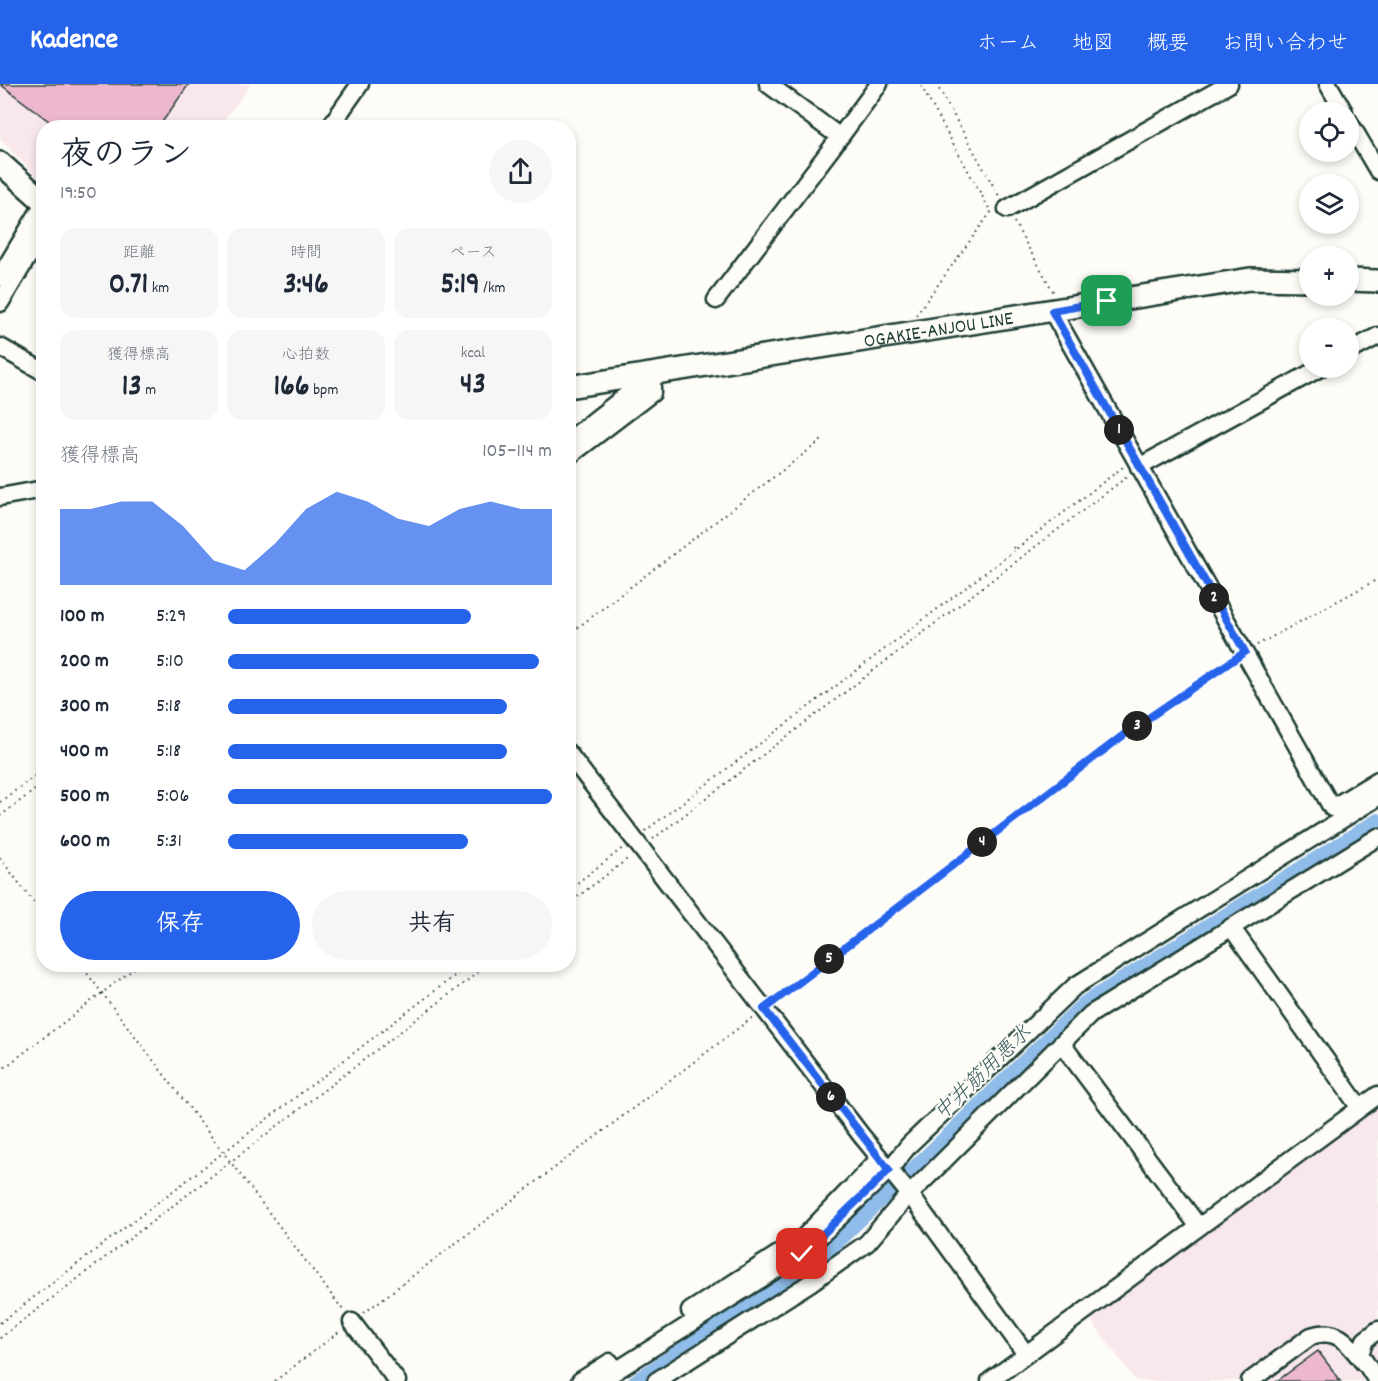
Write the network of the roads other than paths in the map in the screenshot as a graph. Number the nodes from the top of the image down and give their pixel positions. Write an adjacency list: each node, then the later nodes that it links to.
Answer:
1 (360, 84): 7 (street)
2 (768, 84): 8 (street)
3 (879, 84): 8 (street)
4 (1229, 84): 13 (street)
5 (1328, 84): 6 (street)
6 (1338, 102)
7 (335, 120)
8 (840, 137): 20 (street)
9 (1359, 139): 11 (street)
10 (0, 163): 12 (main road)
11 (1378, 171)
12 (36, 195)
13 (1007, 209)
14 (36, 216): 16 (street)
15 (36, 243): 21 (street)
16 (0, 277)
17 (1299, 280): 22 (main road, OGAKIE-ANJOU LINE)
18 (1359, 280): 19 (main road)
19 (1378, 281)
20 (716, 300)
21 (0, 303)
22 (1052, 311): 27 (main road, OGAKIE-ANJOU LINE); 32 (street)
23 (1378, 336): 24 (street)
24 (1359, 346)
25 (0, 347): 26 (street)
26 (36, 367)
27 (652, 375): 29 (main road, OGAKIE-ANJOU LINE); 30 (street); 31 (street)
28 (1301, 378): 32 (street)
29 (576, 386)
30 (576, 435)
31 (576, 451)
32 (1137, 462): 36 (street)
33 (36, 490): 34 (street)
34 (0, 497)
35 (576, 763): 43 (street)
36 (1378, 780)
37 (1378, 797): 43 (street)
38 (1378, 837): 39 (street)
39 (1231, 927): 40 (street); 42 (street)
40 (1062, 1044): 44 (street); 45 (street)
41 (1378, 1095): 42 (street)
42 (1360, 1108): 45 (street)
43 (887, 1168): 44 (street); 51 (street); 52 (street)
44 (908, 1192): 48 (street); 53 (street)
45 (1195, 1230): 48 (street)
46 (352, 1322): 50 (street)
47 (1378, 1330): 49 (street)
48 (1026, 1354): 54 (street)
49 (1364, 1363): 55 (street); 56 (street)
50 (398, 1381)
51 (580, 1381)
52 (600, 1381)
53 (656, 1381)
54 (990, 1381)
55 (1250, 1381)
56 (1377, 1381)

